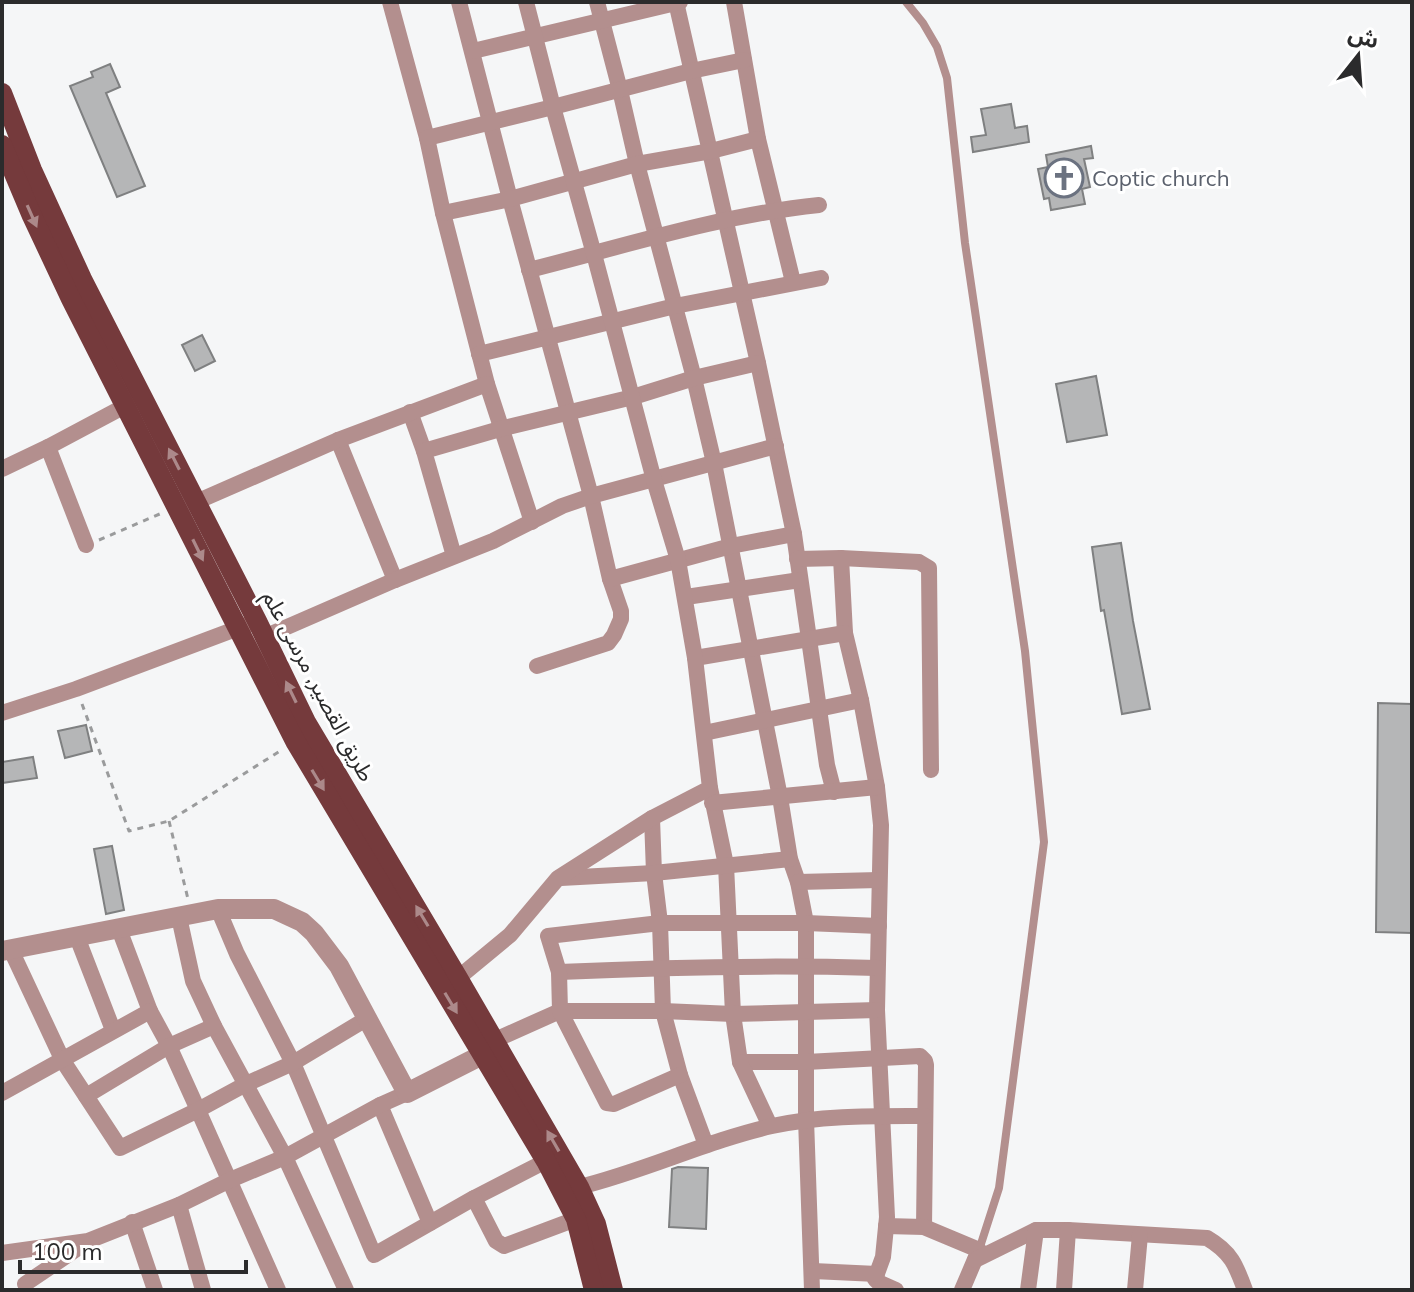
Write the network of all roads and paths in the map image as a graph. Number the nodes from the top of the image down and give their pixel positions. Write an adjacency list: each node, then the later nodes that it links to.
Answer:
1 (390, 2): 17 (street)
2 (459, 2): 10 (street)
3 (526, 2): 9 (street)
4 (597, 2): 8 (street)
5 (677, 2): 8 (street); 12 (street)
6 (734, 2): 11 (street)
7 (906, 2): 157 (lane)
8 (602, 22): 9 (street); 13 (street)
9 (535, 36): 10 (street); 15 (street)
10 (473, 51): 16 (street)
11 (744, 60): 12 (street); 18 (street)
12 (691, 71): 13 (street); 20 (street)
13 (620, 90): 15 (street); 21 (street)
14 (2, 93): 54 (main road, طريق القصير, مرسى علم, one-way to 14)
15 (553, 107): 16 (street); 22 (street)
16 (491, 122): 17 (street); 23 (street)
17 (427, 138): 26 (street)
18 (758, 139): 20 (street); 25 (street)
19 (2, 145): 42 (main road, طريق القصير, مرسى علم, one-way to 42)
20 (711, 151): 21 (street); 27 (street)
21 (637, 164): 22 (street); 28 (street)
22 (573, 182): 23 (street); 29 (street)
23 (510, 199): 26 (street); 30 (street)
24 (819, 205): 25 (street)
25 (774, 210): 27 (street); 32 (street)
26 (443, 213): 37 (street)
27 (725, 220): 28 (street); 33 (street)
28 (656, 237): 29 (street); 34 (street)
29 (594, 254): 30 (street); 35 (street)
30 (529, 270): 36 (street)
31 (821, 278): 32 (street)
32 (793, 282): 33 (street)
33 (741, 293): 34 (street); 38 (street)
34 (675, 306): 35 (street); 39 (street)
35 (613, 321): 36 (street); 41 (street)
36 (547, 338): 37 (street); 43 (street)
37 (479, 354): 40 (street)
38 (758, 363): 39 (street); 47 (street)
39 (694, 378): 41 (street); 50 (street)
40 (487, 384): 44 (street); 45 (street)
41 (633, 397): 43 (street); 52 (street)
42 (125, 406): 48 (street); 54 (main road, طريق القصير, مرسى علم)
43 (567, 411): 45 (street); 53 (street)
44 (410, 412): 46 (street); 49 (street)
45 (500, 429): 49 (street); 55 (street)
46 (338, 440): 54 (street); 64 (street)
47 (776, 446): 50 (street); 56 (street)
48 (48, 447): 51 (street); 57 (street)
49 (424, 451): 59 (street)
50 (714, 463): 52 (street); 58 (street)
51 (2, 469)
52 (654, 480): 53 (street); 62 (street)
53 (591, 496): 55 (street); 63 (street)
54 (186, 504): 57 (path); 68 (main road, طريق القصير, مرسى علم); 69 (main road, طريق القصير, مرسى علم, one-way to 69)
55 (532, 522): 59 (street)
56 (794, 534): 58 (street); 61 (street)
57 (86, 545)
58 (731, 546): 62 (street); 66 (street)
59 (454, 556): 64 (street)
60 (841, 558): 61 (street); 70 (street); 82 (street)
61 (797, 559): 65 (street)
62 (678, 560): 63 (street); 67 (street)
63 (610, 579): 74 (street)
64 (395, 580): 68 (street)
65 (800, 580): 66 (street); 71 (street)
66 (740, 589): 67 (street); 72 (street)
67 (686, 597): 73 (street)
68 (260, 629): 69 (street); 111 (main road, طريق القصير, مرسى علم, one-way to 68)
69 (238, 630): 75 (street); 81 (main road, طريق القصير, مرسى علم)
70 (845, 633): 71 (street); 76 (street)
71 (809, 638): 72 (street); 77 (street)
72 (750, 648): 73 (street); 79 (street)
73 (695, 658): 80 (street)
74 (537, 666)
75 (76, 689): 78 (street); 88 (path)
76 (861, 700): 77 (street); 83 (street)
77 (818, 707): 79 (street); 84 (street)
78 (2, 713)
79 (764, 719): 80 (street); 86 (street)
80 (704, 733): 85 (street)
81 (295, 741): 88 (path); 122 (main road, طريق القصير, مرسى علم, one-way to 122)
82 (931, 770)
83 (877, 787): 84 (street); 93 (street)
84 (834, 792): 86 (street)
85 (711, 796): 86 (street); 87 (street); 90 (street)
86 (780, 797): 89 (street)
87 (652, 818): 91 (street); 92 (street)
88 (169, 821): 97 (path)
89 (790, 859): 90 (street); 94 (street)
90 (726, 865): 91 (street); 99 (street)
91 (654, 873): 92 (street); 98 (street)
92 (558, 878): 95 (street)
93 (879, 880): 94 (street); 101 (street)
94 (798, 882): 100 (street)
95 (536, 906): 103 (street); 111 (street)
96 (218, 909): 97 (street); 118 (street); 127 (street)
97 (186, 916): 102 (street); 119 (street)
98 (660, 923): 99 (street); 103 (street); 107 (street)
99 (730, 923): 100 (street); 108 (street)
100 (806, 923): 101 (street); 106 (street)
101 (879, 926): 109 (street)
102 (119, 929): 104 (street); 113 (street)
103 (548, 936): 110 (street)
104 (77, 937): 105 (street); 120 (street)
105 (7, 950): 124 (street)
106 (806, 966): 108 (street); 109 (street); 116 (street)
107 (660, 968): 108 (street); 110 (street); 115 (street)
108 (731, 968): 117 (street)
109 (877, 968): 112 (street)
110 (559, 972): 114 (street)
111 (458, 978): 122 (main road, طريق القصير, مرسى علم)
112 (877, 1010): 116 (street); 123 (street)
113 (150, 1011): 120 (street); 121 (street)
114 (560, 1011): 115 (street); 122 (street); 128 (street)
115 (663, 1011): 117 (street); 128 (street)
116 (806, 1011): 117 (street); 126 (street)
117 (733, 1014): 125 (street)
118 (368, 1018): 127 (street); 131 (street)
119 (214, 1026): 121 (street); 129 (street)
120 (113, 1030): 124 (street)
121 (169, 1046): 132 (street); 134 (street)
122 (489, 1048): 131 (street); 142 (main road, طريق القصير, مرسى علم); 144 (main road, طريق القصير, مرسى علم, one-way to 122)
123 (878, 1058): 126 (street); 135 (street); 136 (street)
124 (63, 1061): 130 (street); 132 (street)
125 (740, 1062): 126 (street); 138 (street)
126 (806, 1062): 137 (street)
127 (293, 1063): 129 (street); 139 (street)
128 (680, 1075): 140 (street)
129 (246, 1084): 134 (street); 141 (street)
130 (2, 1091)
131 (407, 1093): 133 (street)
132 (86, 1096): 134 (street)
133 (380, 1105): 139 (street); 149 (street)
134 (198, 1110): 143 (street)
135 (881, 1116): 136 (street); 137 (street); 150 (street)
136 (925, 1116): 151 (street)
137 (806, 1119): 138 (street); 158 (street)
138 (770, 1126): 140 (street)
139 (323, 1135): 141 (street); 149 (street)
140 (706, 1145): 144 (street)
141 (285, 1157): 143 (street); 164 (street)
142 (546, 1161): 145 (street); 147 (main road, طريق القصير, مرسى علم)
143 (230, 1180): 146 (street); 163 (street)
144 (579, 1187): 166 (main road, طريق القصير, مرسى علم)
145 (474, 1198): 147 (street); 149 (street)
146 (179, 1205): 148 (street); 162 (street)
147 (576, 1219): 165 (main road, طريق القصير, مرسى علم)
148 (132, 1222): 155 (street); 161 (street)
149 (430, 1223)
150 (886, 1226): 151 (street); 159 (street)
151 (924, 1227): 157 (street)
152 (1036, 1230): 153 (street); 157 (street); 170 (street)
153 (1068, 1230): 154 (street); 171 (street)
154 (1140, 1235): 172 (street); 173 (street)
155 (88, 1241): 156 (street); 160 (street)
156 (2, 1253)
157 (977, 1255): 169 (street)
158 (813, 1271): 159 (street); 167 (street)
159 (877, 1274): 168 (street)
160 (23, 1288)
161 (155, 1290)
162 (203, 1290)
163 (278, 1290)
164 (346, 1290)
165 (594, 1290)
166 (613, 1290)
167 (812, 1290)
168 (896, 1290)
169 (962, 1290)
170 (1028, 1290)
171 (1064, 1290)
172 (1135, 1290)
173 (1245, 1290)

